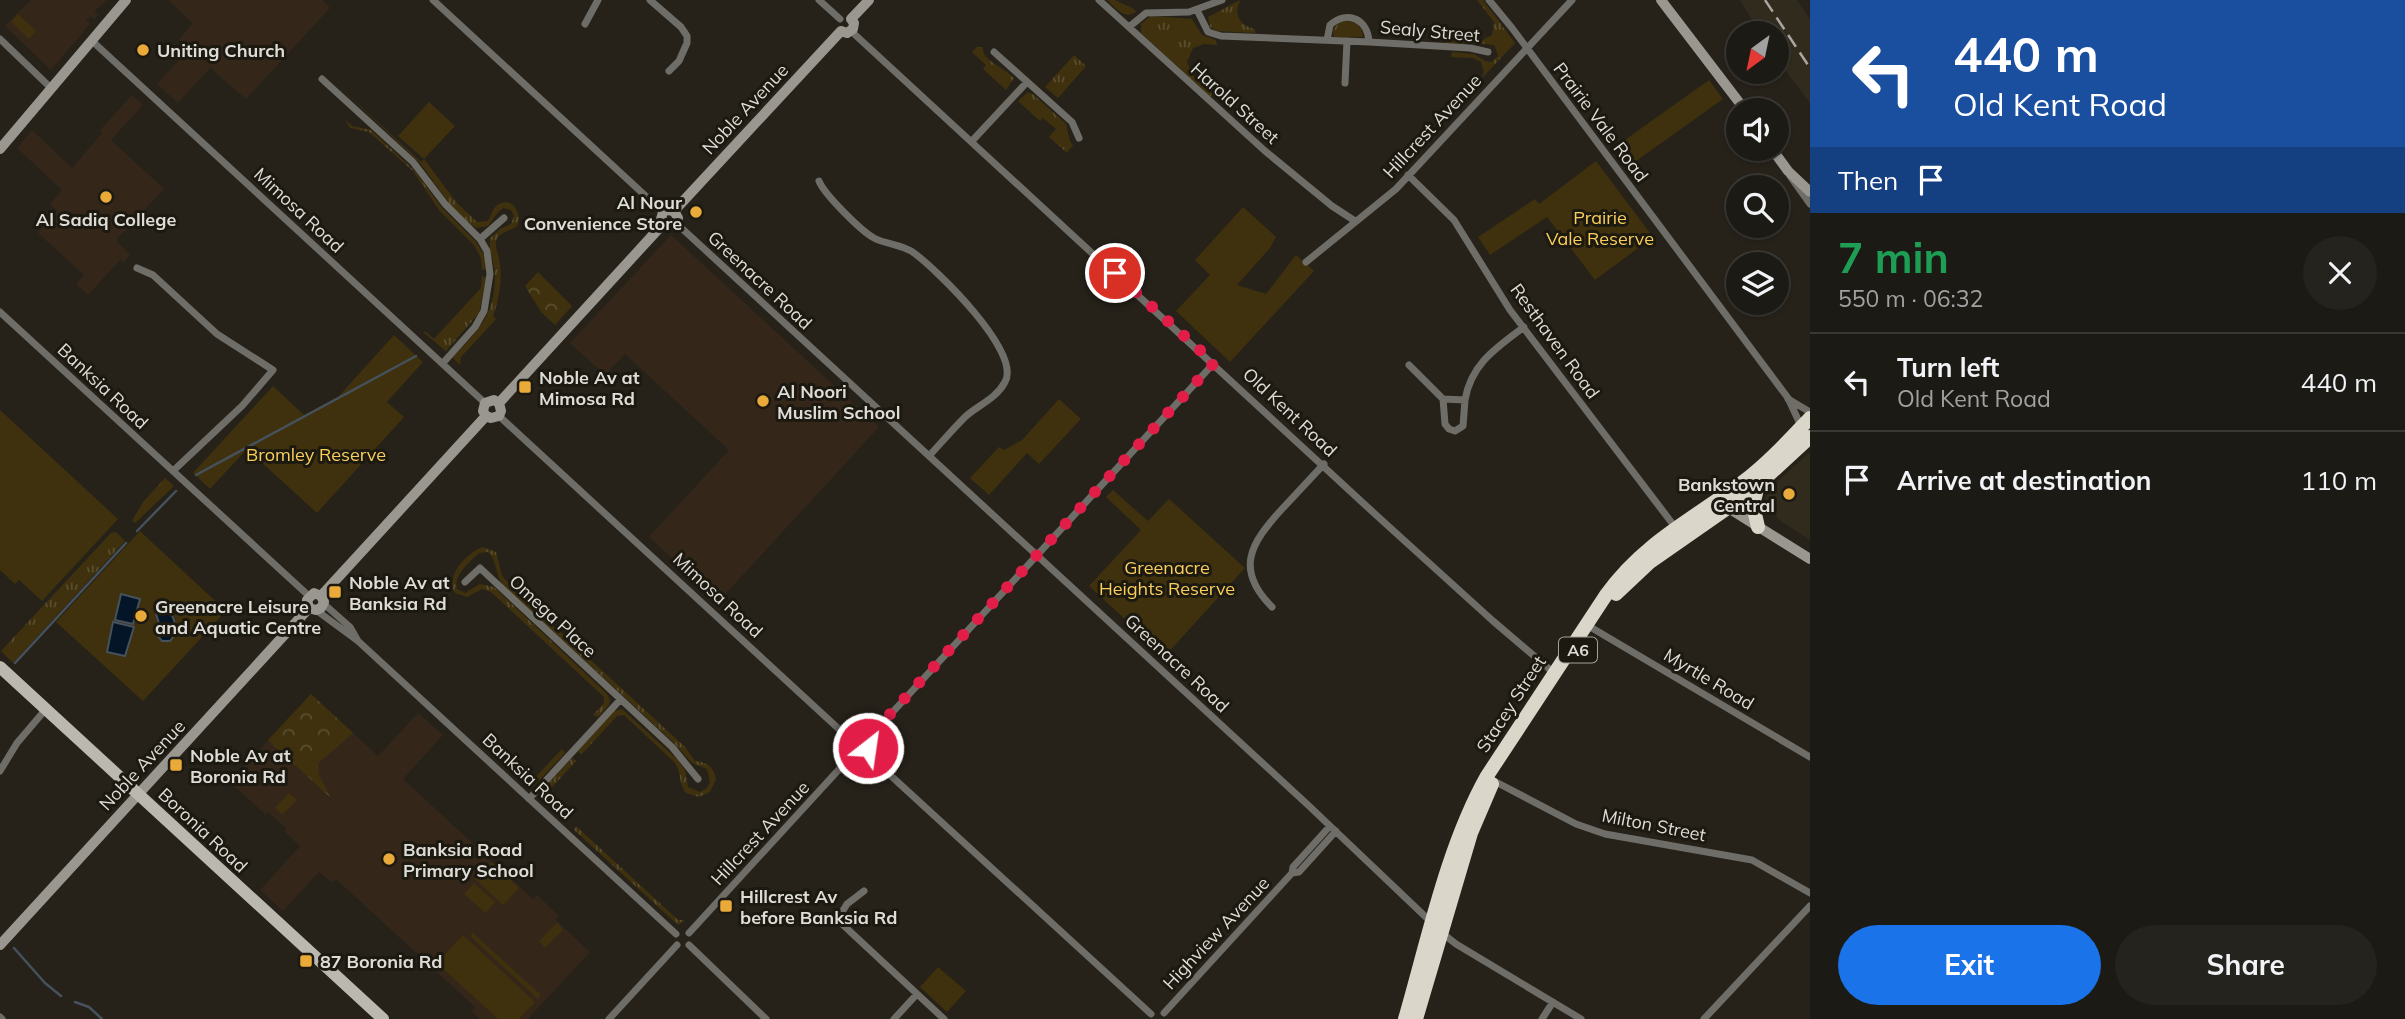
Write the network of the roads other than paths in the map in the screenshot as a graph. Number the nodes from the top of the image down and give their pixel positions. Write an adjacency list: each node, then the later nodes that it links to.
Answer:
1 (126, 0): 17 (street)
2 (433, 0): 41 (street)
3 (598, 0): 13 (street)
4 (650, 0): 24 (street)
5 (819, 0): 14 (street, Old Kent Road)
6 (869, 0): 14 (street, Noble Avenue)
7 (1099, 0): 15 (street, Harold Street)
8 (1222, 0): 12 (street)
9 (1489, 0): 21 (street, Prairie Vale Road)
10 (1572, 0): 21 (street, Hillcrest Avenue)
11 (1661, 0): 29 (street)
12 (1197, 10): 15 (street); 18 (street, Sealy Street)
13 (585, 24)
14 (846, 25): 31 (street, Old Kent Road); 41 (street, Noble Avenue)
15 (1129, 27): 43 (street, Harold Street)
16 (0, 39): 28 (street)
17 (92, 40): 28 (street); 50 (street, Mimosa Road)
18 (1327, 40): 19 (street, Sealy Street); 20 (street, Sealy Street)
19 (1347, 41): 20 (street, Sealy Street); 27 (street)
20 (1368, 42): 23 (street, Sealy Street)
21 (1527, 47): 36 (street, Hillcrest Avenue); 53 (street, Prairie Vale Road)
22 (994, 52): 26 (street)
23 (1488, 52)
24 (669, 71)
25 (322, 79): 45 (street)
26 (1027, 82): 30 (street); 31 (street)
27 (1345, 83)
28 (51, 88): 32 (street)
29 (1736, 98)
30 (1079, 138)
31 (972, 141): 51 (street, Old Kent Road)
32 (0, 149)
33 (1782, 161): 35 (street)
34 (1787, 161): 38 (street)
35 (1788, 171): 39 (street); 40 (street)
36 (1408, 175): 43 (street, Hillcrest Avenue); 49 (street, Resthaven Road)
37 (819, 181): 62 (street)
38 (1810, 182)
39 (1810, 192)
40 (1810, 204)
41 (667, 216): 44 (street); 57 (street, Noble Avenue)
42 (505, 218): 45 (street)
43 (1355, 221): 46 (street, Hillcrest Avenue)
44 (676, 223): 62 (street, Greenacre Road)
45 (480, 239): 50 (street)
46 (1306, 262)
47 (137, 268): 64 (street)
48 (0, 312): 64 (street, Banksia Road)
49 (1524, 327): 55 (street); 67 (street, Resthaven Road)
50 (443, 363): 56 (street, Mimosa Road)
51 (1214, 363): 63 (street, Old Kent Road); 69 (street)
52 (1409, 365): 54 (street)
53 (1788, 398): 58 (street, Prairie Vale Road); 61 (street, Prairie Vale Road)
54 (1443, 399): 55 (street); 55 (street)
55 (1465, 400)
56 (485, 403): 57 (street); 59 (street)
57 (499, 403): 60 (street)
58 (1810, 412)
59 (486, 416): 60 (street); 73 (street, Noble Avenue)
60 (499, 416): 81 (street, Mimosa Road)
61 (1807, 428): 65 (highway, Stacey Street / A6); 66 (highway, Stacey Street / A6)
62 (929, 456): 69 (street, Greenacre Road)
63 (1324, 464): 74 (street); 77 (street, Old Kent Road)
64 (173, 471): 72 (street, Banksia Road)
65 (1758, 485): 66 (highway, Stacey Street / A6); 68 (highway)
66 (1723, 504): 67 (highway, Stacey Street / A6); 68 (street); 75 (highway, Stacey Street / A6)
67 (1675, 527): 77 (highway, Stacey Street / A6)
68 (1758, 527): 70 (street)
69 (1037, 555): 80 (street); 90 (street, Greenacre Road)
70 (1810, 559)
71 (465, 582): 78 (street, Omega Place)
72 (309, 596): 73 (street)
73 (318, 604): 88 (street, Noble Avenue); 89 (street, Banksia Road)
74 (1272, 607)
75 (1592, 628): 84 (street, Myrtle Road); 87 (highway, Stacey Street / A6)
76 (0, 667): 79 (main road, Boronia Road)
77 (1554, 673): 94 (highway, Stacey Street / A6)
78 (620, 700): 86 (street, Omega Place); 89 (street)
79 (46, 709): 85 (street); 88 (main road, Boronia Road)
80 (866, 741): 81 (street); 83 (street)
81 (853, 742): 82 (street)
82 (853, 753): 83 (street); 95 (street, Hillcrest Avenue)
83 (866, 753): 102 (street)
84 (1810, 757)
85 (0, 771)
86 (698, 779)
87 (1494, 781): 92 (street, Milton Street); 94 (highway, Stacey Street / A6)
88 (138, 794): 97 (street, Noble Avenue); 104 (main road, Boronia Road)
89 (529, 799): 96 (street, Banksia Road)
90 (1333, 829): 94 (street, Greenacre Road); 103 (street, Highview Avenue)
91 (864, 891): 100 (street)
92 (1810, 893)
93 (1810, 906): 113 (street)
94 (1437, 928): 101 (street, Greenacre Road); 109 (highway, Stacey Street / A6); 110 (highway, Stacey Street / A6)
95 (689, 933): 96 (street); 99 (street)
96 (676, 934): 98 (street)
97 (0, 945)
98 (677, 945): 99 (street); 105 (street)
99 (689, 945): 106 (street)
100 (917, 994): 107 (street); 108 (street)
101 (1553, 1002): 111 (street); 112 (street, Greenacre Road)
102 (1150, 1016): 103 (street)
103 (1165, 1016)
104 (383, 1019)
105 (610, 1019)
106 (766, 1019)
107 (894, 1019)
108 (944, 1019)
109 (1405, 1019)
110 (1416, 1019)
111 (1542, 1019)
112 (1581, 1019)
113 (1704, 1019)

